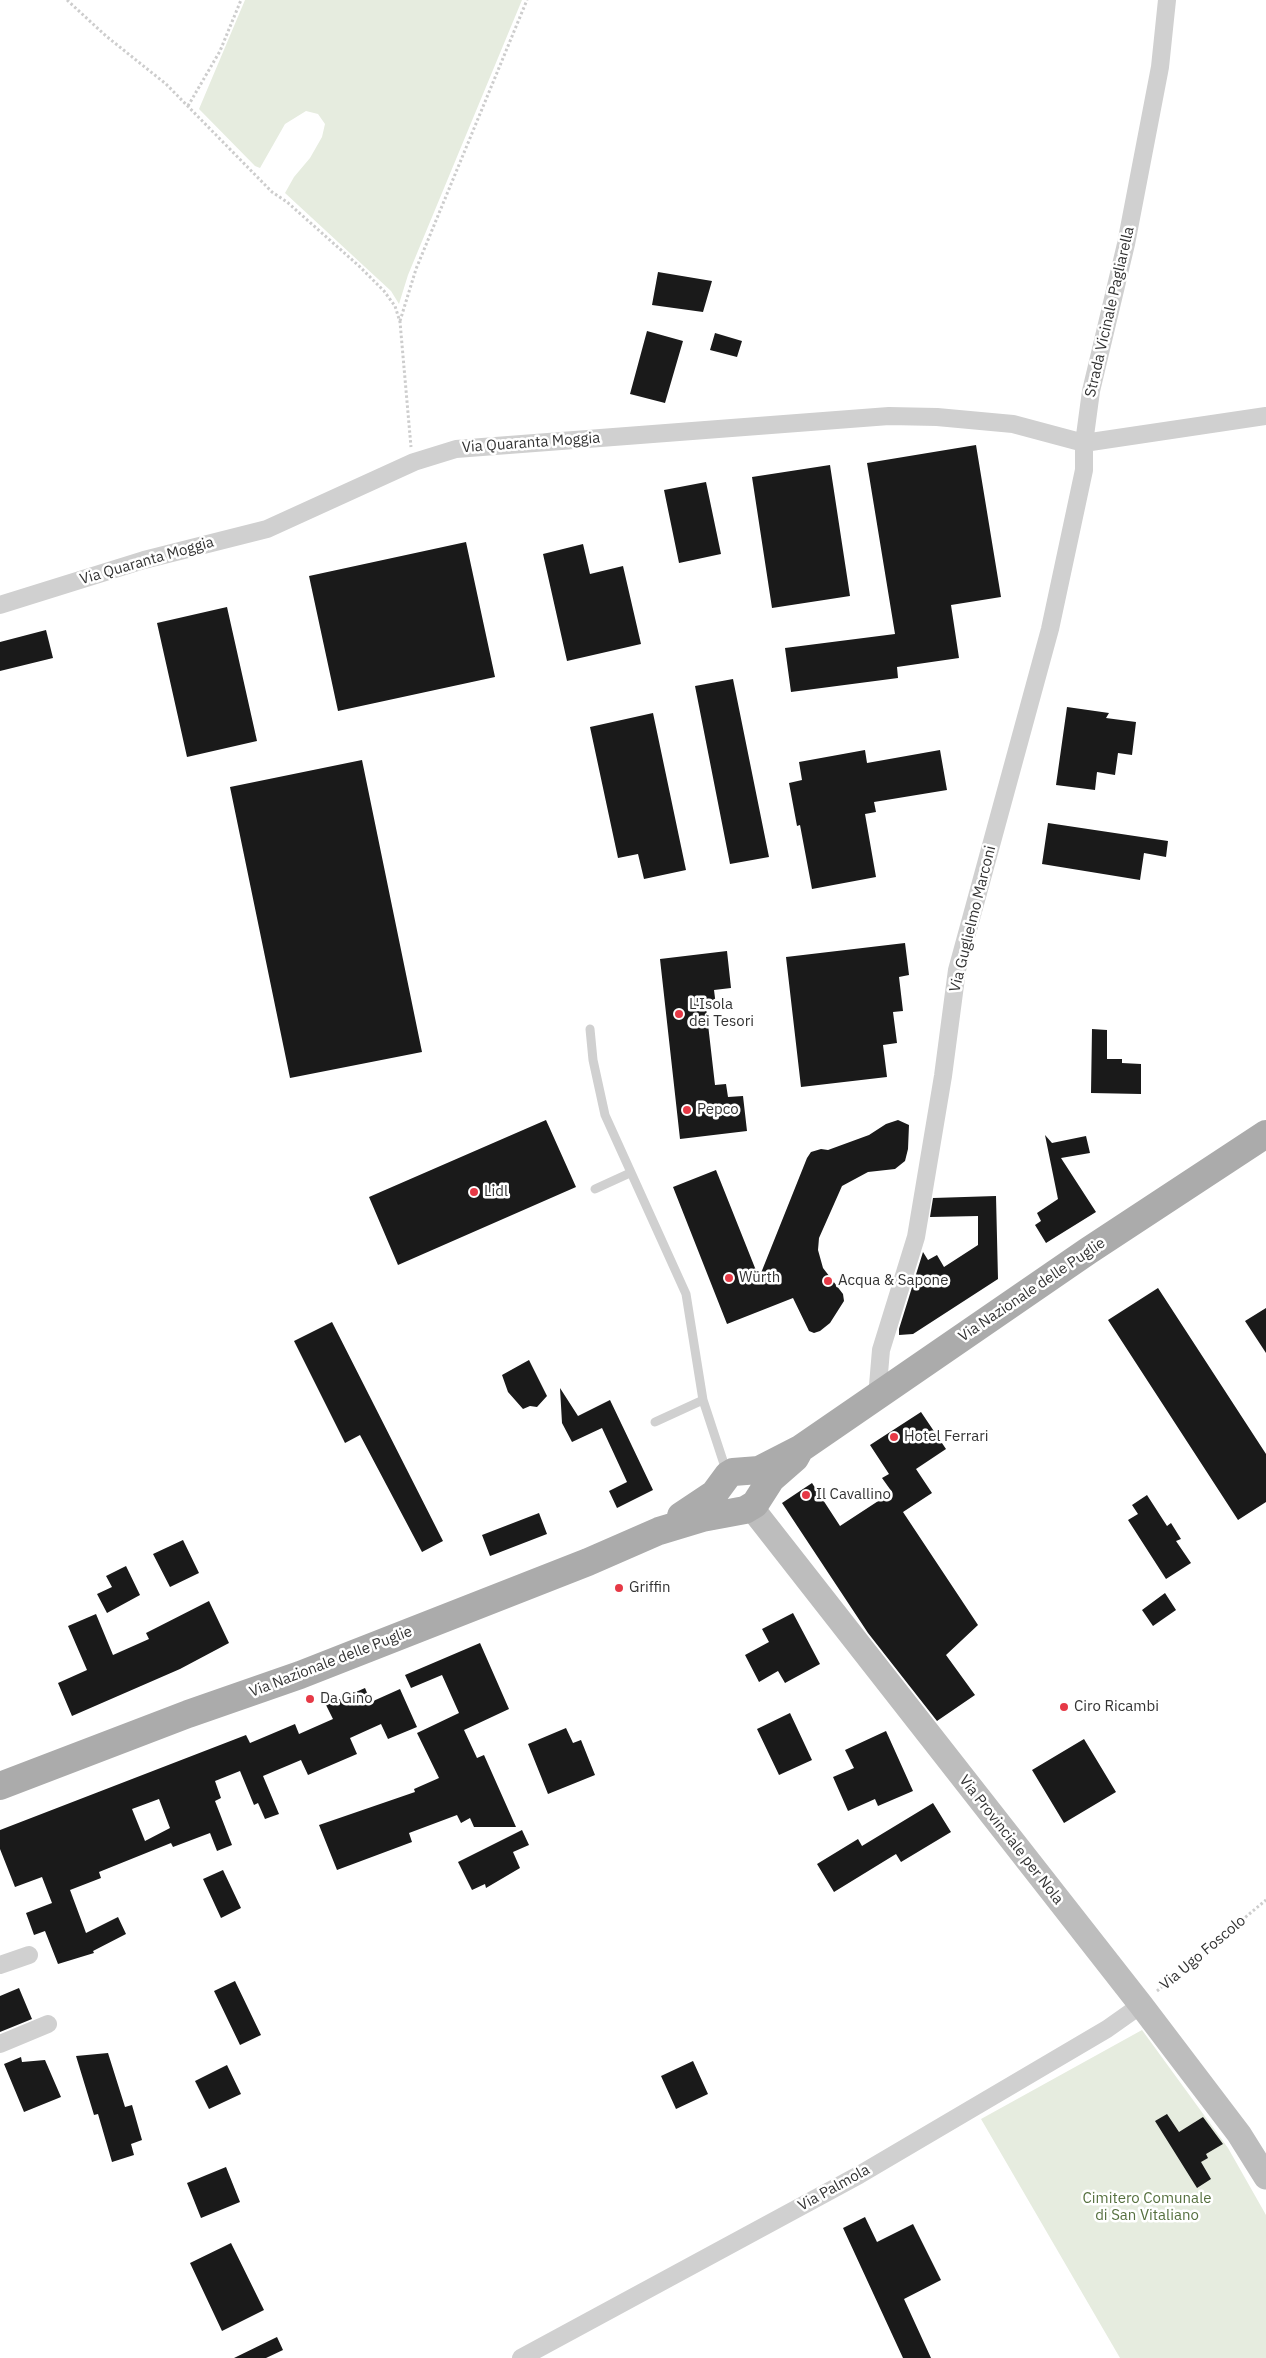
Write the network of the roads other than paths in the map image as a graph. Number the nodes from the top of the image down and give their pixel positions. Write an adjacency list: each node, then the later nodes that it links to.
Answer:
1 (1167, 0): 3 (street, Strada Vicinale Pagliarella)
2 (1266, 416): 3 (street)
3 (1084, 444): 4 (street, Via Quaranta Moggia); 9 (street, Via Guglielmo Marconi)
4 (0, 604)
5 (590, 1029): 7 (lane)
6 (1266, 1134): 9 (main road, Via Nazionale delle Puglie)
7 (630, 1174): 8 (lane); 10 (lane)
8 (596, 1189)
9 (876, 1397): 12 (main road, Via Nazionale delle Puglie)
10 (703, 1400): 11 (lane); 13 (lane)
11 (655, 1422)
12 (800, 1449): 13 (main road, Via Nazionale delle Puglie); 14 (main road, Via Nazionale delle Puglie)
13 (730, 1477): 14 (main road); 15 (main road, Via Nazionale delle Puglie)
14 (749, 1506): 15 (main road, Via Nazionale delle Puglie); 19 (street, Via Provinciale per Nola)
15 (659, 1531): 16 (main road, Via Nazionale delle Puglie)
16 (0, 1786)
17 (28, 1955): 18 (street)
18 (0, 1965)
19 (1141, 2005): 22 (street, Via Provinciale per Nola); 23 (street, Via Palmola)
20 (48, 2024): 21 (street)
21 (0, 2044)
22 (1266, 2176)
23 (521, 2358)

